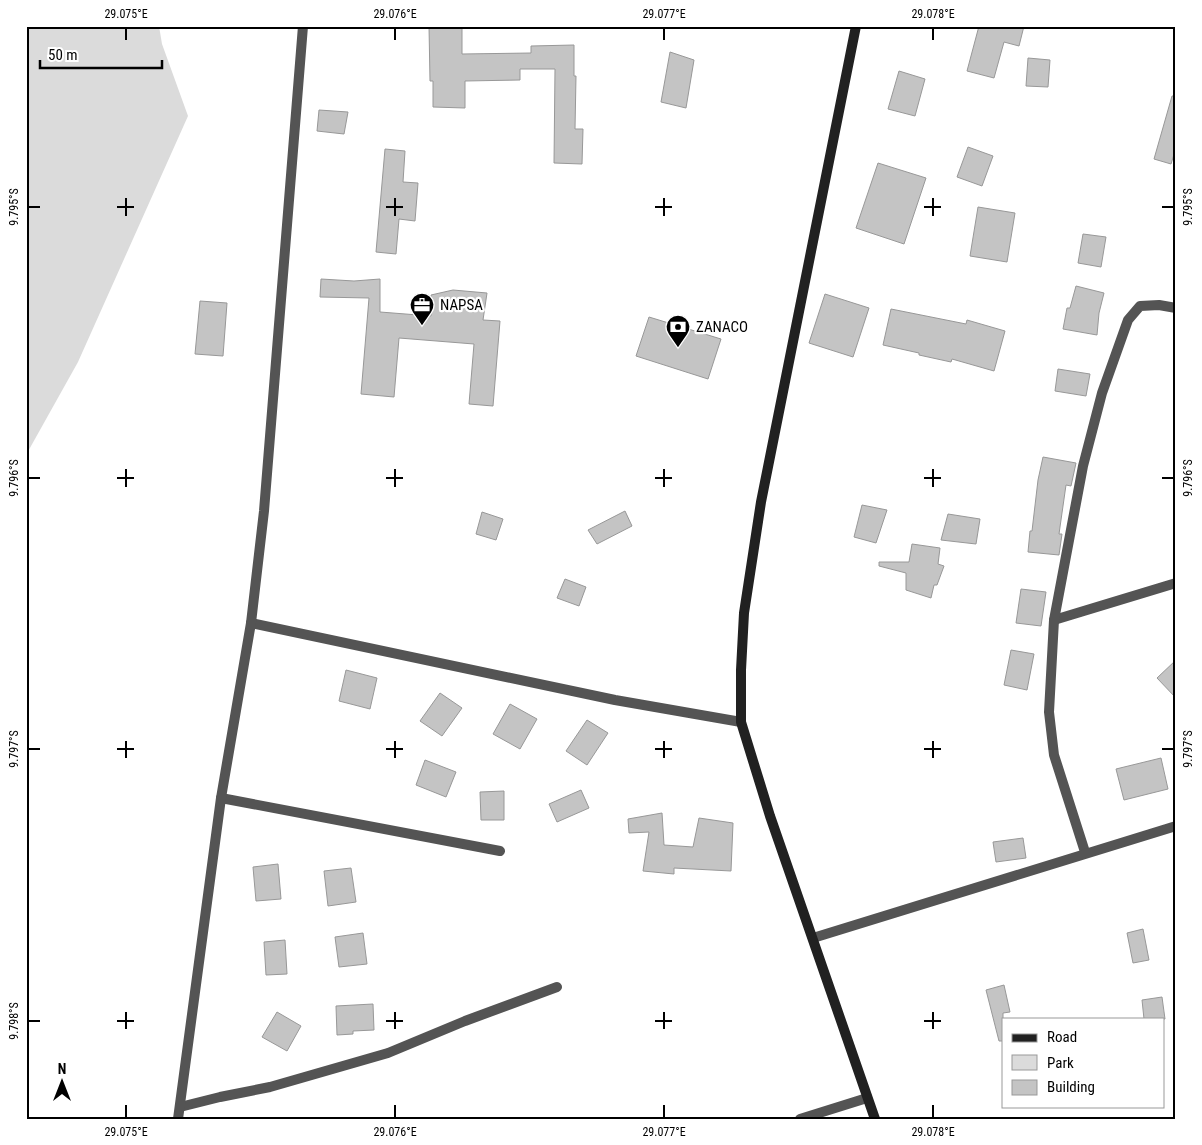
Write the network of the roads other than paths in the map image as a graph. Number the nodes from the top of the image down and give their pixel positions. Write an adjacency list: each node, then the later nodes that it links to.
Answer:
1 (303, 26): 6 (street)
2 (856, 26): 7 (main road)
3 (1176, 308): 5 (street)
4 (1176, 583): 5 (street)
5 (1054, 620): 11 (street)
6 (251, 623): 7 (street); 8 (street)
7 (740, 722): 12 (main road)
8 (221, 798): 10 (street); 15 (street)
9 (1176, 826): 11 (street)
10 (500, 851)
11 (1085, 852): 12 (street)
12 (813, 938): 14 (main road)
13 (556, 987): 15 (street)
14 (867, 1098): 17 (street); 18 (main road)
15 (180, 1107): 16 (street)
16 (178, 1119)
17 (800, 1119)
18 (875, 1119)

